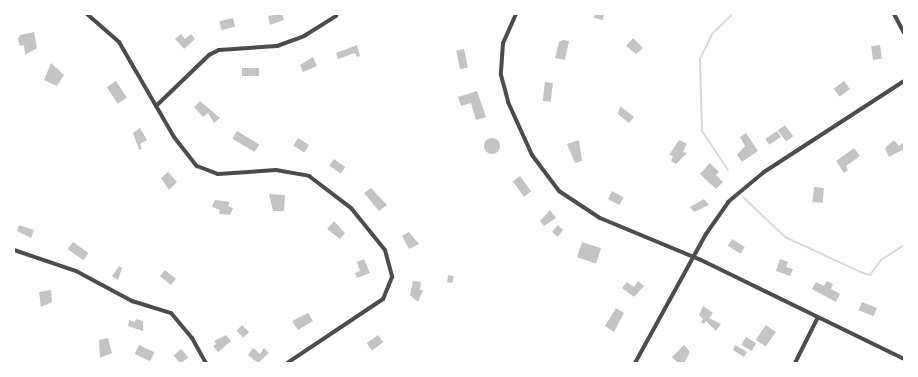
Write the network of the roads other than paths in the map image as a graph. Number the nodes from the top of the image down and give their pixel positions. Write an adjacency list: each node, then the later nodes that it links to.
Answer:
1 (87, 14): 7 (street)
2 (516, 14): 9 (street)
3 (894, 14): 5 (street)
4 (336, 16): 7 (street)
5 (904, 33)
6 (904, 81): 9 (street)
7 (156, 106): 13 (street)
8 (14, 250): 12 (street)
9 (694, 257): 10 (street); 14 (street)
10 (818, 317): 11 (street); 15 (street)
11 (904, 359)
12 (206, 363)
13 (287, 363)
14 (634, 363)
15 (795, 363)

